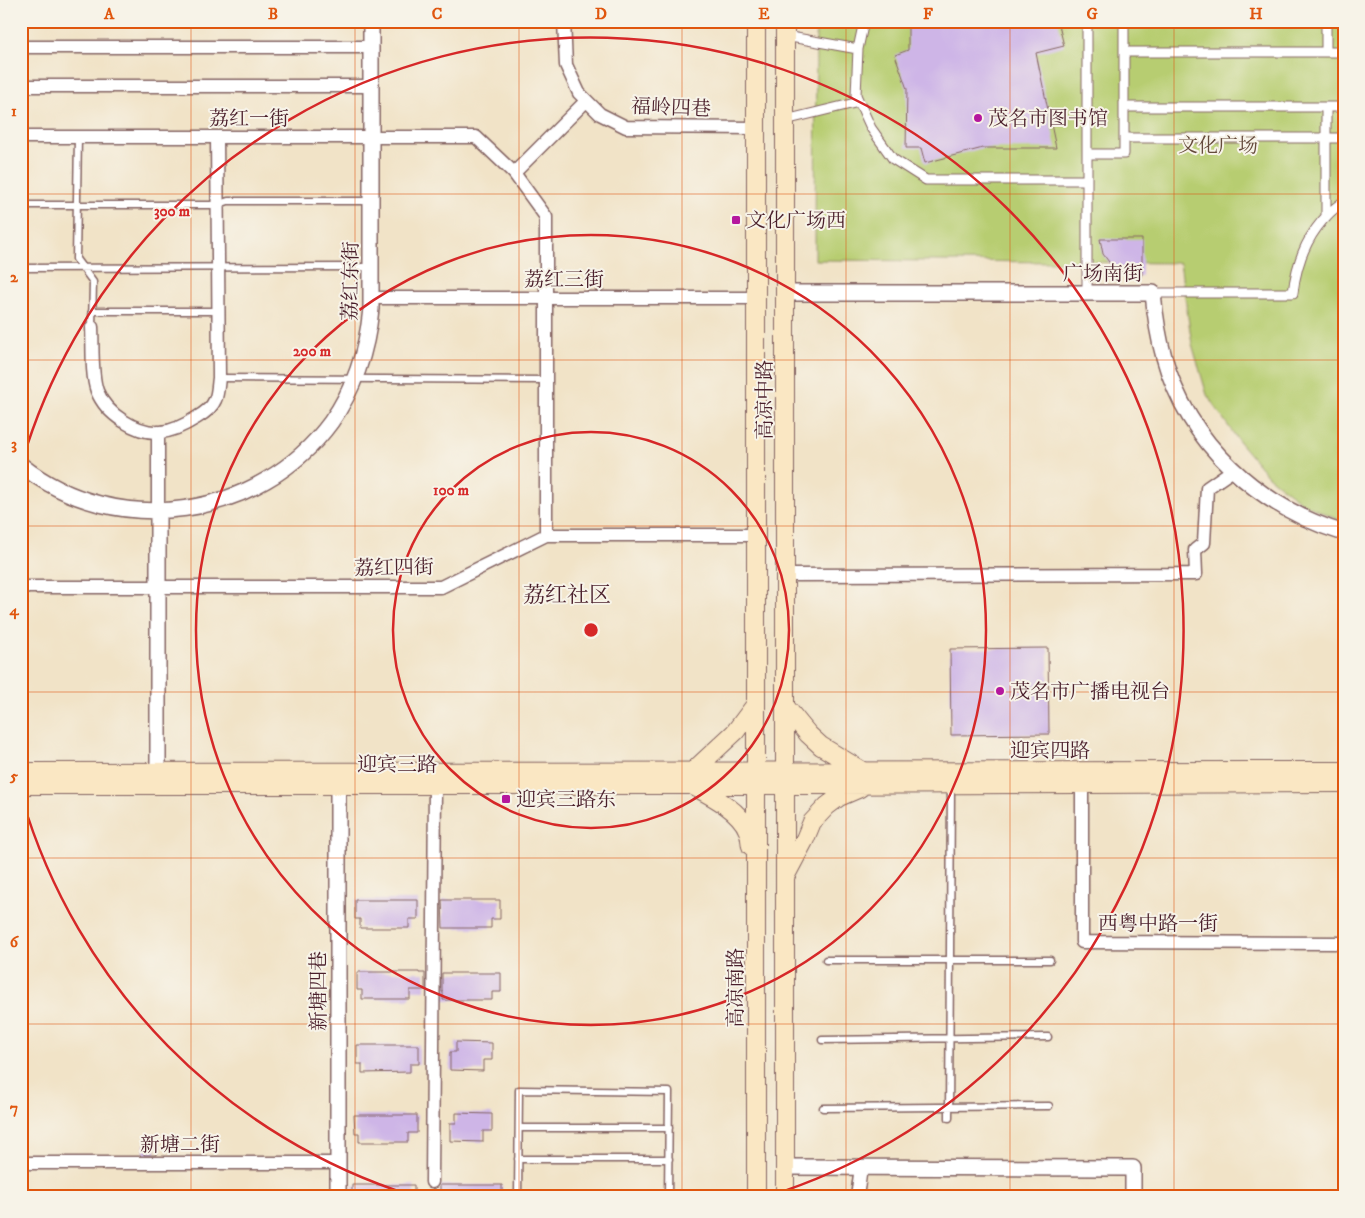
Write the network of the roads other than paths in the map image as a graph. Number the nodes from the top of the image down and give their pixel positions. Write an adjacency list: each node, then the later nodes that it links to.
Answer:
1 (371, 21): 10 (street, 荔红东街)
2 (564, 21): 17 (street, 福岭四巷)
3 (756, 21): 23 (main road, 高凉中路)
4 (864, 21): 11 (street)
5 (1087, 21): 31 (street)
6 (1124, 21): 12 (street)
7 (1326, 21): 13 (street)
8 (785, 29): 11 (street); 22 (main road, 高凉中路)
9 (21, 47): 10 (street)
10 (371, 47): 16 (street, 荔红东街)
11 (858, 49): 18 (street)
12 (1124, 52): 13 (street); 19 (street)
13 (1326, 52): 14 (street)
14 (1344, 52)
15 (21, 86): 16 (street)
16 (371, 86): 27 (street, 荔红东街)
17 (586, 102): 23 (street, 福岭四巷); 32 (street)
18 (859, 102): 22 (street); 33 (street)
19 (1124, 106): 20 (street); 28 (street)
20 (1326, 106): 21 (street); 29 (street)
21 (1344, 106)
22 (785, 120): 44 (main road, 高凉中路)
23 (756, 128): 49 (main road, 高凉中路)
24 (21, 137): 25 (street, 荔红一街)
25 (78, 137): 26 (street, 荔红一街); 37 (lane)
26 (217, 137): 27 (street, 荔红一街); 38 (street)
27 (371, 137): 32 (street, 荔红一街); 34 (street, 荔红东街)
28 (1124, 138): 29 (street); 31 (street)
29 (1326, 138): 30 (street); 39 (street)
30 (1344, 138)
31 (1087, 154): 33 (street)
32 (514, 173): 48 (street)
33 (1087, 180): 45 (street)
34 (371, 201): 38 (lane); 40 (street, 荔红东街)
35 (1344, 201): 39 (street)
36 (21, 205): 37 (lane)
37 (77, 205): 38 (lane); 42 (lane)
38 (217, 205): 43 (street)
39 (1326, 217): 46 (street)
40 (371, 267): 43 (lane); 47 (street, 荔红东街)
41 (21, 268): 42 (lane)
42 (82, 268): 43 (lane); 50 (lane)
43 (218, 268): 51 (street)
44 (785, 293): 45 (street, 广场南街); 63 (main road, 高凉中路)
45 (1087, 293): 46 (street, 广场南街)
46 (1153, 293): 58 (street, 广场南街)
47 (371, 298): 48 (street, 荔红三街); 54 (street, 荔红东街)
48 (546, 298): 49 (street, 荔红三街); 55 (street)
49 (756, 298): 62 (main road, 高凉中路)
50 (92, 311): 51 (lane); 52 (lane)
51 (218, 312): 53 (street)
52 (92, 327): 56 (street)
53 (219, 378): 54 (lane); 56 (street)
54 (354, 379): 55 (lane); 59 (street, 荔红东街)
55 (546, 380): 61 (street)
56 (158, 432): 59 (street)
57 (21, 465): 59 (street, 荔红东街)
58 (1233, 470): 60 (street, 广场南街); 63 (street)
59 (158, 511): 65 (street)
60 (1344, 534)
61 (546, 535): 62 (street, 荔红四街); 65 (street, 荔红四街)
62 (756, 535): 66 (main road, 高凉中路)
63 (785, 575): 67 (main road, 高凉中路)
64 (21, 587): 65 (street, 荔红四街)
65 (158, 587): 72 (street)
66 (756, 614): 67 (main road); 68 (main road, 高凉中路)
67 (785, 614): 69 (main road, 高凉中路)
68 (756, 704): 75 (main road); 76 (main road, 高凉中路)
69 (785, 706): 73 (main road); 76 (main road, 高凉中路)
70 (1344, 770): 74 (main road, 迎宾四路)
71 (21, 772): 72 (main road, 迎宾三路)
72 (158, 772): 75 (main road, 迎宾三路)
73 (866, 778): 74 (main road, 迎宾四路); 76 (main road, 迎宾四路); 81 (main road, 迎宾四路); 83 (main road)
74 (1082, 778): 77 (main road, 迎宾四路); 81 (main road, 迎宾四路); 84 (street, 西粤中路一街)
75 (692, 779): 76 (main road, 迎宾三路); 80 (main road, 迎宾三路); 82 (main road)
76 (771, 780): 82 (main road, 高凉南路); 83 (main road)
77 (1344, 784)
78 (21, 785): 79 (main road, 迎宾三路)
79 (338, 785): 80 (main road, 迎宾三路); 102 (street, 新塘四巷)
80 (435, 785): 105 (street)
81 (951, 785): 87 (lane)
82 (756, 876): 88 (main road, 高凉南路)
83 (785, 878): 89 (main road)
84 (1344, 942)
85 (826, 960): 87 (lane)
86 (1050, 960): 87 (lane)
87 (949, 961): 91 (lane)
88 (756, 968): 89 (main road); 109 (main road, 高凉南路)
89 (785, 968): 103 (main road)
90 (1048, 1037): 91 (lane)
91 (949, 1038): 92 (lane); 94 (lane)
92 (822, 1040)
93 (1049, 1106): 94 (lane)
94 (949, 1107): 95 (lane); 96 (lane)
95 (823, 1108)
96 (949, 1118)
97 (518, 1128): 98 (lane); 98 (lane); 99 (lane)
98 (669, 1128): 100 (lane)
99 (518, 1159): 100 (lane); 107 (lane)
100 (669, 1159): 108 (lane)
101 (21, 1163): 102 (street, 新塘二街)
102 (338, 1163): 106 (street, 新塘四巷)
103 (785, 1167): 104 (street); 110 (main road)
104 (861, 1167): 111 (street); 112 (street)
105 (432, 1182)
106 (338, 1197)
107 (518, 1197)
108 (668, 1197)
109 (756, 1197)
110 (785, 1197)
111 (857, 1197)
112 (1133, 1197)

